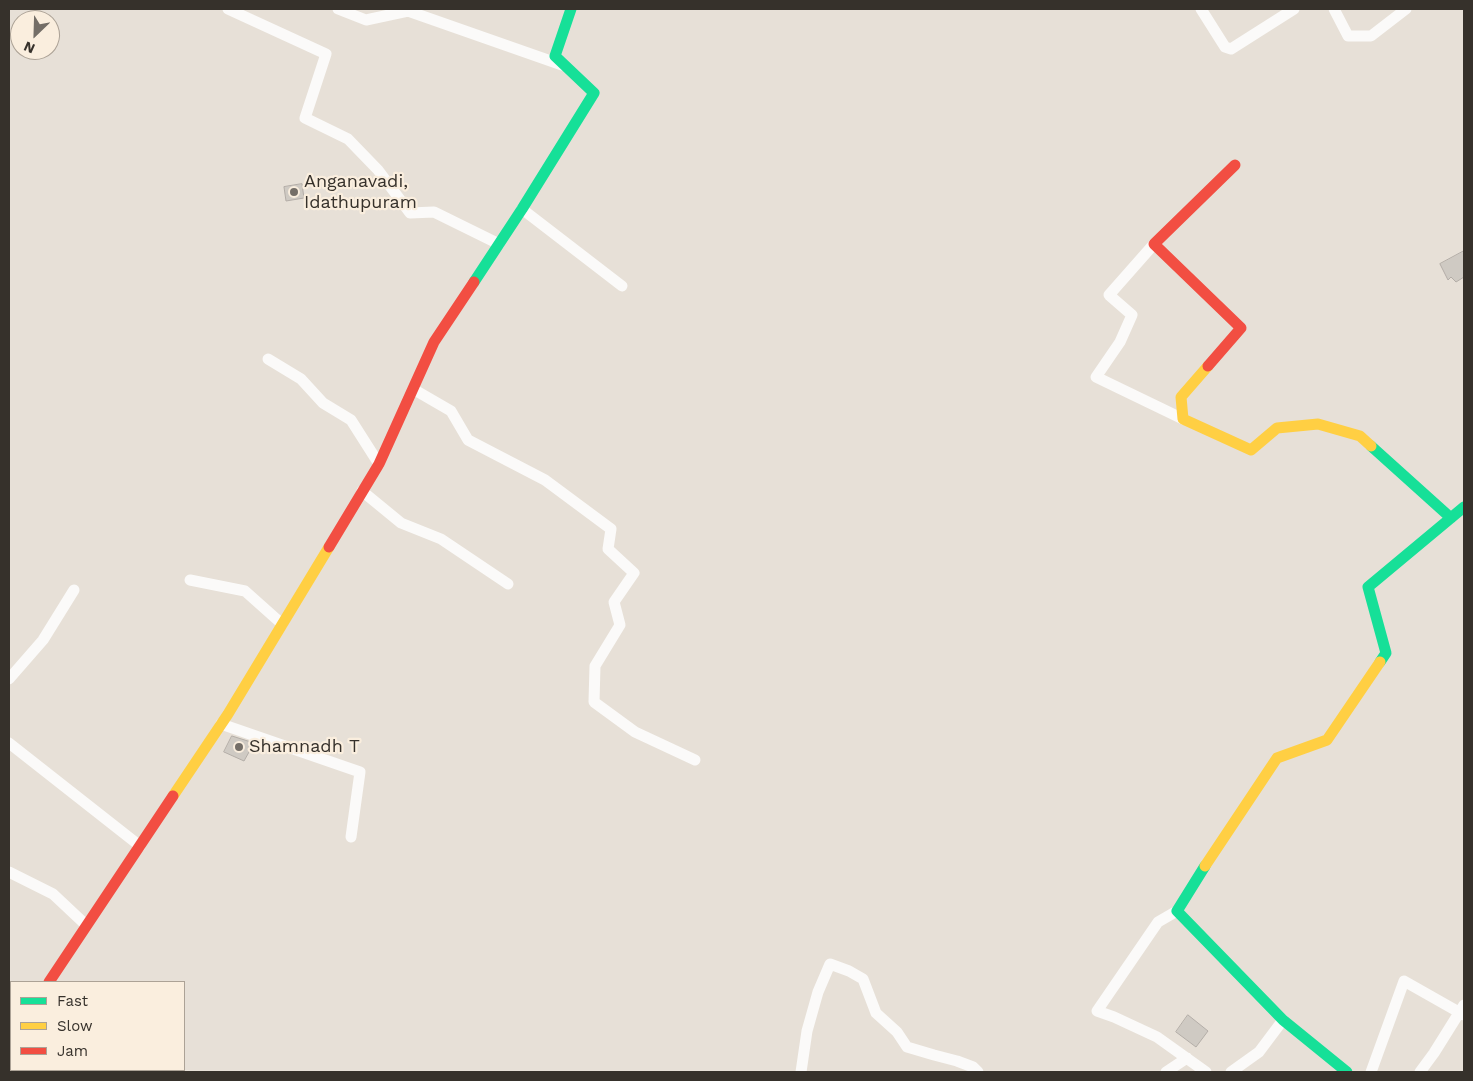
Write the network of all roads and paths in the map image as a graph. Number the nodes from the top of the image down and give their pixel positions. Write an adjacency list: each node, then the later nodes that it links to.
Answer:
1 (230, 9): 11 (street)
2 (338, 9): 8 (street)
3 (571, 9): 8 (street)
4 (1201, 9): 5 (street)
5 (1294, 9)
6 (1334, 9): 7 (street)
7 (1406, 9)
8 (566, 67): 10 (street)
9 (1235, 164): 12 (street)
10 (522, 209): 11 (street); 13 (street)
11 (499, 244): 15 (street)
12 (1154, 244): 16 (street); 16 (street)
13 (622, 286)
14 (268, 359): 17 (street)
15 (413, 389): 17 (street); 28 (street)
16 (1184, 419): 20 (street)
17 (379, 464): 18 (street)
18 (362, 492): 22 (street); 24 (street)
19 (1464, 507): 20 (street)
20 (1451, 518): 32 (street)
21 (190, 580): 24 (street)
22 (508, 584)
23 (74, 590): 25 (street)
24 (282, 624): 26 (street)
25 (9, 679)
26 (221, 724): 29 (street); 30 (street)
27 (9, 743): 30 (street)
28 (696, 760)
29 (351, 837)
30 (140, 846): 33 (street)
31 (9, 872): 33 (street)
32 (1177, 911): 36 (street); 37 (street)
33 (86, 924): 34 (street)
34 (51, 981)
35 (1463, 1011): 44 (street); 45 (street)
36 (1283, 1020): 42 (street); 43 (street)
37 (1187, 1058): 40 (street); 41 (street)
38 (801, 1072): 39 (street)
39 (978, 1072)
40 (1166, 1072)
41 (1206, 1072)
42 (1231, 1072)
43 (1346, 1072)
44 (1371, 1072)
45 (1420, 1072)

